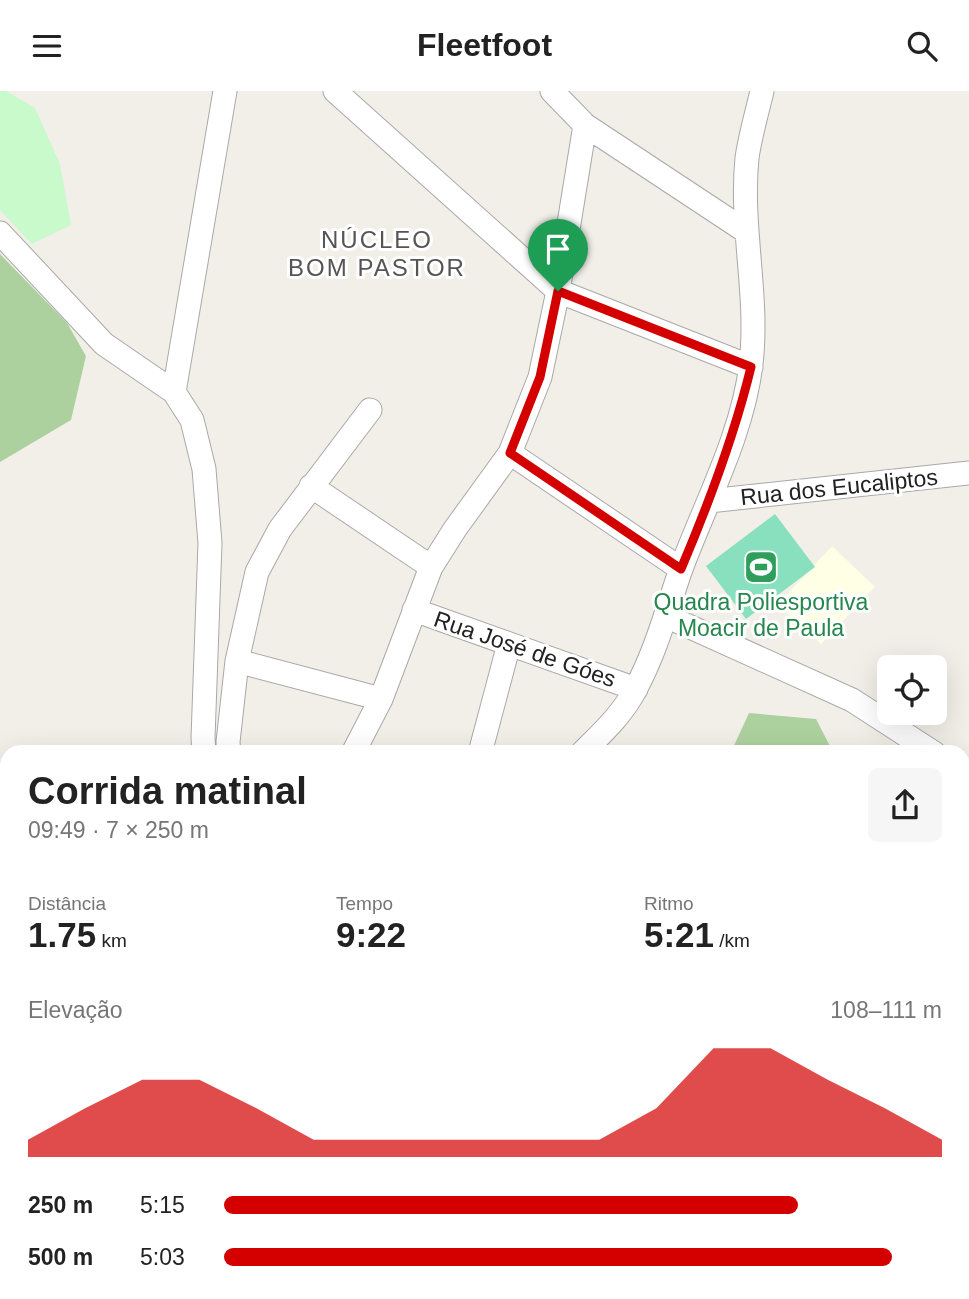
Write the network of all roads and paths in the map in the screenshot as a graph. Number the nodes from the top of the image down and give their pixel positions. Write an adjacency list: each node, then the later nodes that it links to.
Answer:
1 (225, 91): 10 (street)
2 (335, 91): 8 (street)
3 (552, 91): 5 (street)
4 (762, 91): 6 (street)
5 (584, 125): 6 (street); 8 (street)
6 (747, 232): 9 (street)
7 (0, 233): 10 (street)
8 (558, 291): 9 (street); 12 (street)
9 (751, 367): 15 (street)
10 (174, 392): 24 (street)
11 (370, 410): 14 (street)
12 (510, 453): 16 (street); 17 (street)
13 (969, 473): 15 (street, Rua dos Eucaliptos)
14 (311, 486): 16 (street); 21 (street)
15 (709, 501): 17 (street)
16 (431, 567): 18 (street)
17 (681, 569): 19 (street)
18 (414, 610): 20 (street, Rua José de Góes); 23 (street)
19 (666, 615): 22 (street); 29 (street)
20 (509, 644): 22 (street, Rua José de Góes); 27 (street)
21 (237, 661): 23 (street); 25 (street)
22 (636, 688): 28 (street)
23 (381, 699): 26 (street)
24 (203, 745)
25 (228, 745)
26 (357, 745)
27 (482, 745)
28 (590, 745)
29 (922, 745)

